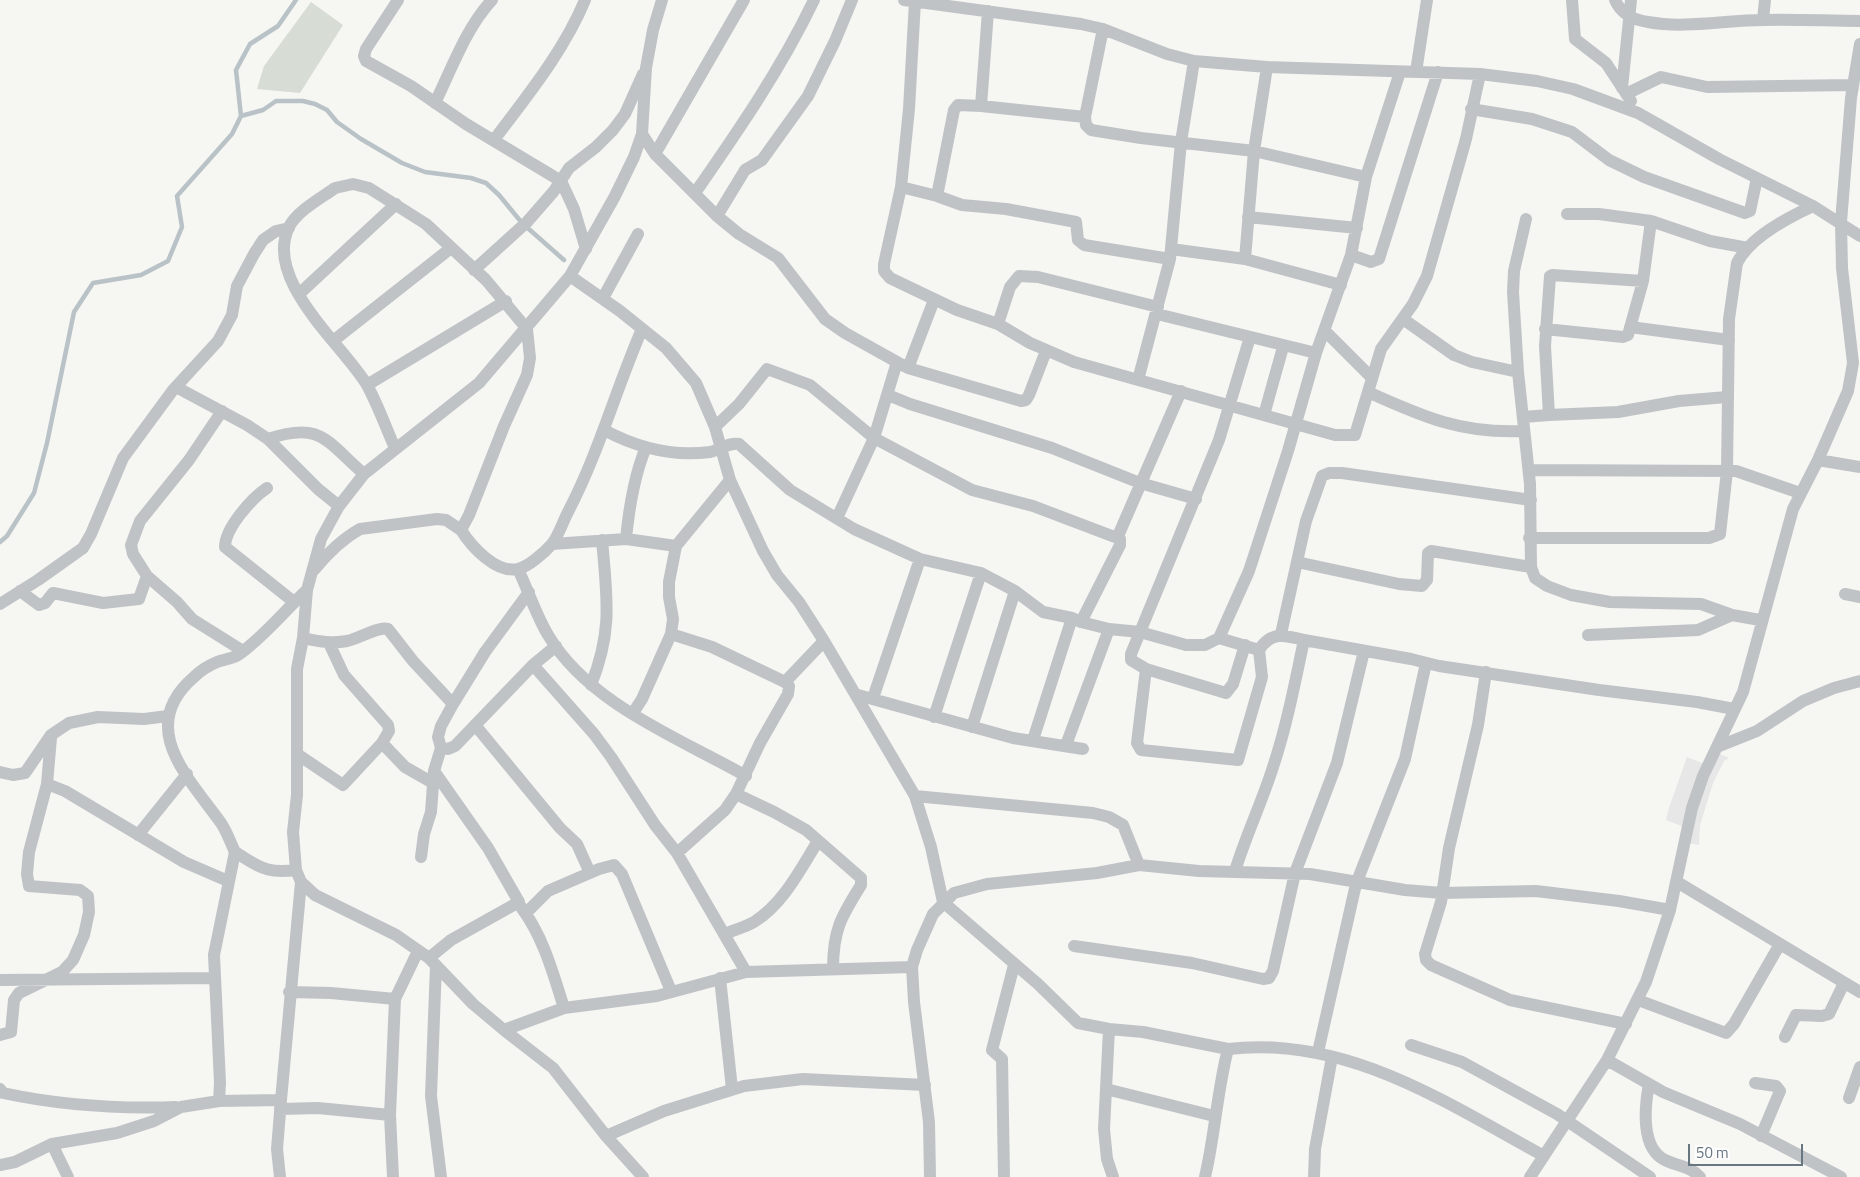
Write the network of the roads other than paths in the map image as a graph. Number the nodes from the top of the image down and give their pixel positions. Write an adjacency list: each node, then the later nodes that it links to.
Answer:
1 (398, 0): 30 (street)
2 (492, 0): 30 (street)
3 (585, 0): 36 (street)
4 (662, 0): 22 (street)
5 (744, 0): 39 (street)
6 (814, 0): 44 (street)
7 (852, 0): 49 (street)
8 (1427, 0): 24 (street)
9 (1572, 0): 28 (street)
10 (1615, 0): 15 (street)
11 (1631, 0): 15 (street)
12 (1765, 0): 16 (street)
13 (910, 1): 14 (street); 43 (street)
14 (988, 11): 18 (street); 31 (street)
15 (1630, 17): 16 (street); 28 (street)
16 (1763, 20): 17 (street)
17 (1860, 21)
18 (1103, 29): 20 (street); 34 (street)
19 (1860, 44): 27 (street)
20 (1194, 61): 21 (street); 37 (street)
21 (1267, 66): 23 (street); 38 (street)
22 (646, 68): 35 (street); 42 (street)
23 (1400, 72): 24 (street); 40 (street)
24 (1416, 72): 25 (street)
25 (1438, 72): 26 (street); 62 (street)
26 (1480, 74): 32 (street); 33 (street)
27 (1853, 85): 28 (street); 29 (street)
28 (1624, 91): 33 (street)
29 (1855, 99): 53 (street)
30 (436, 103): 36 (street)
31 (981, 106): 34 (street); 45 (street)
32 (1472, 110): 41 (street); 73 (street)
33 (1638, 113): 41 (street)
34 (1085, 117): 37 (street)
35 (642, 134): 39 (street); 60 (street)
36 (494, 140): 42 (street)
37 (1181, 142): 38 (street); 61 (street)
38 (1254, 150): 40 (street); 50 (street)
39 (655, 154): 44 (street)
40 (1366, 177): 55 (street)
41 (1758, 178): 47 (street)
42 (561, 181): 60 (street); 64 (street)
43 (901, 187): 45 (street); 70 (street)
44 (695, 193): 49 (street)
45 (937, 196): 61 (street)
46 (396, 204): 54 (street); 58 (street); 68 (street)
47 (1813, 206): 53 (street); 59 (street)
48 (1567, 214): 52 (street)
49 (717, 216): 86 (street)
50 (1248, 217): 55 (street); 63 (street)
51 (1526, 219): 88 (street)
52 (1651, 221): 59 (street); 66 (street)
53 (1841, 222): 57 (street); 111 (street)
54 (289, 228): 68 (street); 92 (street)
55 (1357, 228): 62 (street)
56 (638, 234): 69 (street)
57 (1860, 236)
58 (451, 248): 64 (street); 82 (street)
59 (1748, 248): 81 (street)
60 (586, 249): 65 (street)
61 (1171, 254): 63 (street); 72 (street)
62 (1352, 255): 67 (street)
63 (1245, 259): 67 (street)
64 (474, 270): 71 (street)
65 (570, 276): 69 (street); 76 (street)
66 (1643, 281): 75 (street); 78 (street)
67 (1341, 285): 79 (street)
68 (299, 294): 82 (street)
69 (603, 298): 77 (street)
70 (934, 300): 74 (street); 87 (street)
71 (506, 301): 76 (street); 91 (street)
72 (1158, 310): 74 (street); 80 (street); 90 (street)
73 (1403, 319): 88 (street); 89 (street)
74 (998, 324): 84 (street)
75 (1630, 327): 78 (street); 81 (street)
76 (527, 329): 109 (street); 124 (street)
77 (642, 330): 103 (street); 104 (street)
78 (1545, 330): 100 (street)
79 (1325, 331): 85 (street); 89 (street)
80 (1250, 337): 83 (street); 97 (street)
81 (1729, 340): 96 (street)
82 (333, 341): 91 (street)
83 (1283, 347): 85 (street); 99 (street)
84 (1046, 351): 87 (street); 90 (street)
85 (1316, 354): 102 (street)
86 (897, 362): 87 (street); 95 (street)
87 (908, 368)
88 (1518, 372): 101 (street)
89 (1371, 377): 94 (street)
90 (1138, 380): 93 (street)
91 (367, 385): 109 (street)
92 (176, 387): 98 (street); 139 (street)
93 (1181, 391): 97 (street); 117 (street)
94 (1368, 392): 102 (street); 105 (street)
95 (888, 395): 107 (street); 117 (street)
96 (1727, 397): 100 (street); 114 (street)
97 (1230, 405): 99 (street); 120 (street)
98 (222, 411): 106 (street); 137 (street)
99 (1264, 415): 102 (street)
100 (1548, 415): 101 (street)
101 (1523, 417): 105 (street)
102 (1295, 425): 155 (street)
103 (715, 427): 107 (street); 110 (street)
104 (604, 430): 108 (street); 129 (street)
105 (1524, 431): 113 (street)
106 (268, 438): 115 (street); 122 (street)
107 (874, 438): 123 (street); 125 (street)
108 (646, 447): 110 (street); 127 (street)
109 (395, 448): 115 (street)
110 (720, 448): 116 (street); 123 (street)
111 (1818, 460): 112 (street); 119 (street)
112 (1860, 467)
113 (1529, 470): 114 (street); 121 (street)
114 (1727, 470): 119 (street); 126 (street)
115 (364, 474): 122 (street)
116 (730, 480): 130 (street); 156 (street)
117 (1140, 483): 120 (street); 125 (street)
118 (268, 488): 144 (street)
119 (1800, 493): 148 (street)
120 (1196, 499): 150 (street)
121 (1531, 500): 126 (street); 132 (street)
122 (339, 506): 136 (street)
123 (837, 518): 131 (street)
124 (461, 530): 134 (street); 136 (street)
125 (1118, 536): 147 (street)
126 (1529, 538): 133 (street)
127 (626, 539): 128 (street); 130 (street)
128 (602, 540): 129 (street); 170 (street)
129 (552, 544): 134 (street)
130 (676, 546): 151 (street)
131 (920, 559): 135 (street); 172 (street)
132 (1297, 562): 133 (street); 152 (street)
133 (1531, 567): 146 (street)
134 (518, 569): 141 (street)
135 (981, 573): 140 (street); 177 (street)
136 (310, 575): 138 (street)
137 (147, 576): 139 (street); 163 (street)
138 (307, 590): 144 (street); 154 (street)
139 (20, 591): 145 (street)
140 (1015, 591): 147 (street); 179 (street)
141 (529, 592): 160 (street); 173 (street)
142 (1845, 594): 143 (street)
143 (1860, 597)
144 (294, 602): 163 (street)
145 (0, 604)
146 (1732, 615): 148 (street); 153 (street)
147 (1076, 620): 149 (street); 181 (street)
148 (1760, 620): 174 (street)
149 (1108, 629): 150 (street); 183 (street)
150 (1140, 632): 155 (street); 166 (street)
151 (671, 634): 169 (street); 175 (street)
152 (1281, 634): 157 (street); 161 (street)
153 (1588, 635)
154 (303, 638): 158 (street); 187 (street)
155 (1219, 638): 159 (street)
156 (824, 640): 169 (street); 171 (street)
157 (1304, 640): 162 (street); 201 (street)
158 (329, 643): 173 (street); 182 (street)
159 (1245, 645): 161 (street); 166 (street)
160 (556, 646): 165 (street); 170 (street)
161 (1259, 650): 166 (street)
162 (1364, 651): 164 (street); 203 (street)
163 (243, 652): 176 (street)
164 (1426, 663): 167 (street); 207 (street)
165 (533, 665): 178 (street); 198 (street)
166 (1146, 669)
167 (1486, 672): 174 (street); 208 (street)
168 (1860, 681): 184 (street)
169 (785, 682): 190 (street)
170 (591, 685): 175 (street)
171 (858, 695): 172 (street); 194 (street)
172 (873, 698): 177 (street)
173 (453, 704): 185 (street)
174 (1734, 709): 184 (street)
175 (633, 713): 190 (street)
176 (168, 716): 180 (street); 189 (street)
177 (934, 717): 179 (street)
178 (474, 725): 185 (street); 202 (street)
179 (972, 727): 181 (street)
180 (51, 735): 188 (street); 192 (street)
181 (1033, 740): 183 (street)
182 (382, 742): 187 (street); 191 (street)
183 (1066, 745): 186 (street)
184 (1717, 747): 206 (street)
185 (441, 748): 191 (street)
186 (1083, 749)
187 (297, 754): 204 (street)
188 (0, 772)
189 (186, 774): 195 (street); 197 (street)
190 (746, 776): 193 (street)
191 (433, 777): 199 (street); 210 (street)
192 (47, 784): 195 (street); 223 (street)
193 (736, 794): 196 (street); 198 (street)
194 (915, 796): 200 (street); 209 (street)
195 (138, 834): 205 (street)
196 (818, 841): 212 (street); 218 (street)
197 (235, 852): 204 (street); 205 (street)
198 (677, 853): 212 (street)
199 (421, 857)
200 (1139, 865): 201 (street); 209 (street)
201 (1235, 871): 203 (street)
202 (590, 873): 210 (street); 226 (street)
203 (1295, 873): 207 (street); 214 (street)
204 (298, 876): 215 (street); 225 (street)
205 (228, 881): 220 (street)
206 (1677, 882): 211 (street); 213 (street)
207 (1356, 884): 208 (street); 238 (street)
208 (1442, 892): 211 (street); 231 (street)
209 (943, 902): 216 (street); 217 (street)
210 (522, 908): 215 (street); 230 (street)
211 (1670, 910): 229 (street)
212 (725, 934): 219 (street)
213 (1780, 944): 224 (street); 229 (street)
214 (1074, 946)
215 (428, 958): 228 (street); 233 (street); 263 (street)
216 (1014, 966): 232 (street); 266 (street)
217 (912, 967): 218 (street); 244 (street)
218 (833, 969): 219 (street)
219 (746, 972): 221 (street)
220 (214, 978): 223 (street); 249 (street)
221 (720, 978): 226 (street); 246 (street)
222 (0, 980): 223 (street)
223 (46, 980): 234 (street)
224 (1844, 983): 227 (street); 235 (street)
225 (289, 992): 228 (street); 250 (street)
226 (671, 992): 230 (street)
227 (1860, 992)
228 (395, 999): 252 (street)
229 (1638, 1000): 231 (street)
230 (564, 1008): 233 (street)
231 (1626, 1024): 240 (street)
232 (1109, 1029): 237 (street); 247 (street)
233 (504, 1030): 255 (street)
234 (0, 1035)
235 (1785, 1037)
236 (1411, 1045): 254 (street)
237 (1228, 1049): 238 (street); 253 (street)
238 (1318, 1052): 239 (street)
239 (1332, 1057): 258 (street); 269 (street)
240 (1607, 1060): 243 (street); 254 (street)
241 (1860, 1068): 248 (street)
242 (1755, 1083): 256 (street)
243 (1649, 1084): 256 (street); 272 (street)
244 (924, 1085): 246 (street); 265 (street)
245 (0, 1089): 251 (street)
246 (732, 1089): 255 (street)
247 (1106, 1089): 253 (street); 267 (street)
248 (1849, 1098)
249 (219, 1101): 250 (street); 251 (street)
250 (280, 1104): 252 (street); 261 (street)
251 (181, 1107): 257 (street)
252 (390, 1115): 262 (street)
253 (1214, 1116): 268 (street)
254 (1568, 1121): 258 (street); 271 (street)
255 (606, 1136): 264 (street)
256 (1761, 1136): 273 (street)
257 (52, 1144): 259 (street); 260 (street)
258 (1544, 1156): 270 (street)
259 (0, 1165)
260 (68, 1177)
261 (280, 1177)
262 (393, 1177)
263 (442, 1177)
264 (643, 1177)
265 (930, 1177)
266 (1004, 1177)
267 (1113, 1177)
268 (1205, 1177)
269 (1314, 1177)
270 (1530, 1177)
271 (1650, 1177)
272 (1700, 1177)
273 (1841, 1177)

